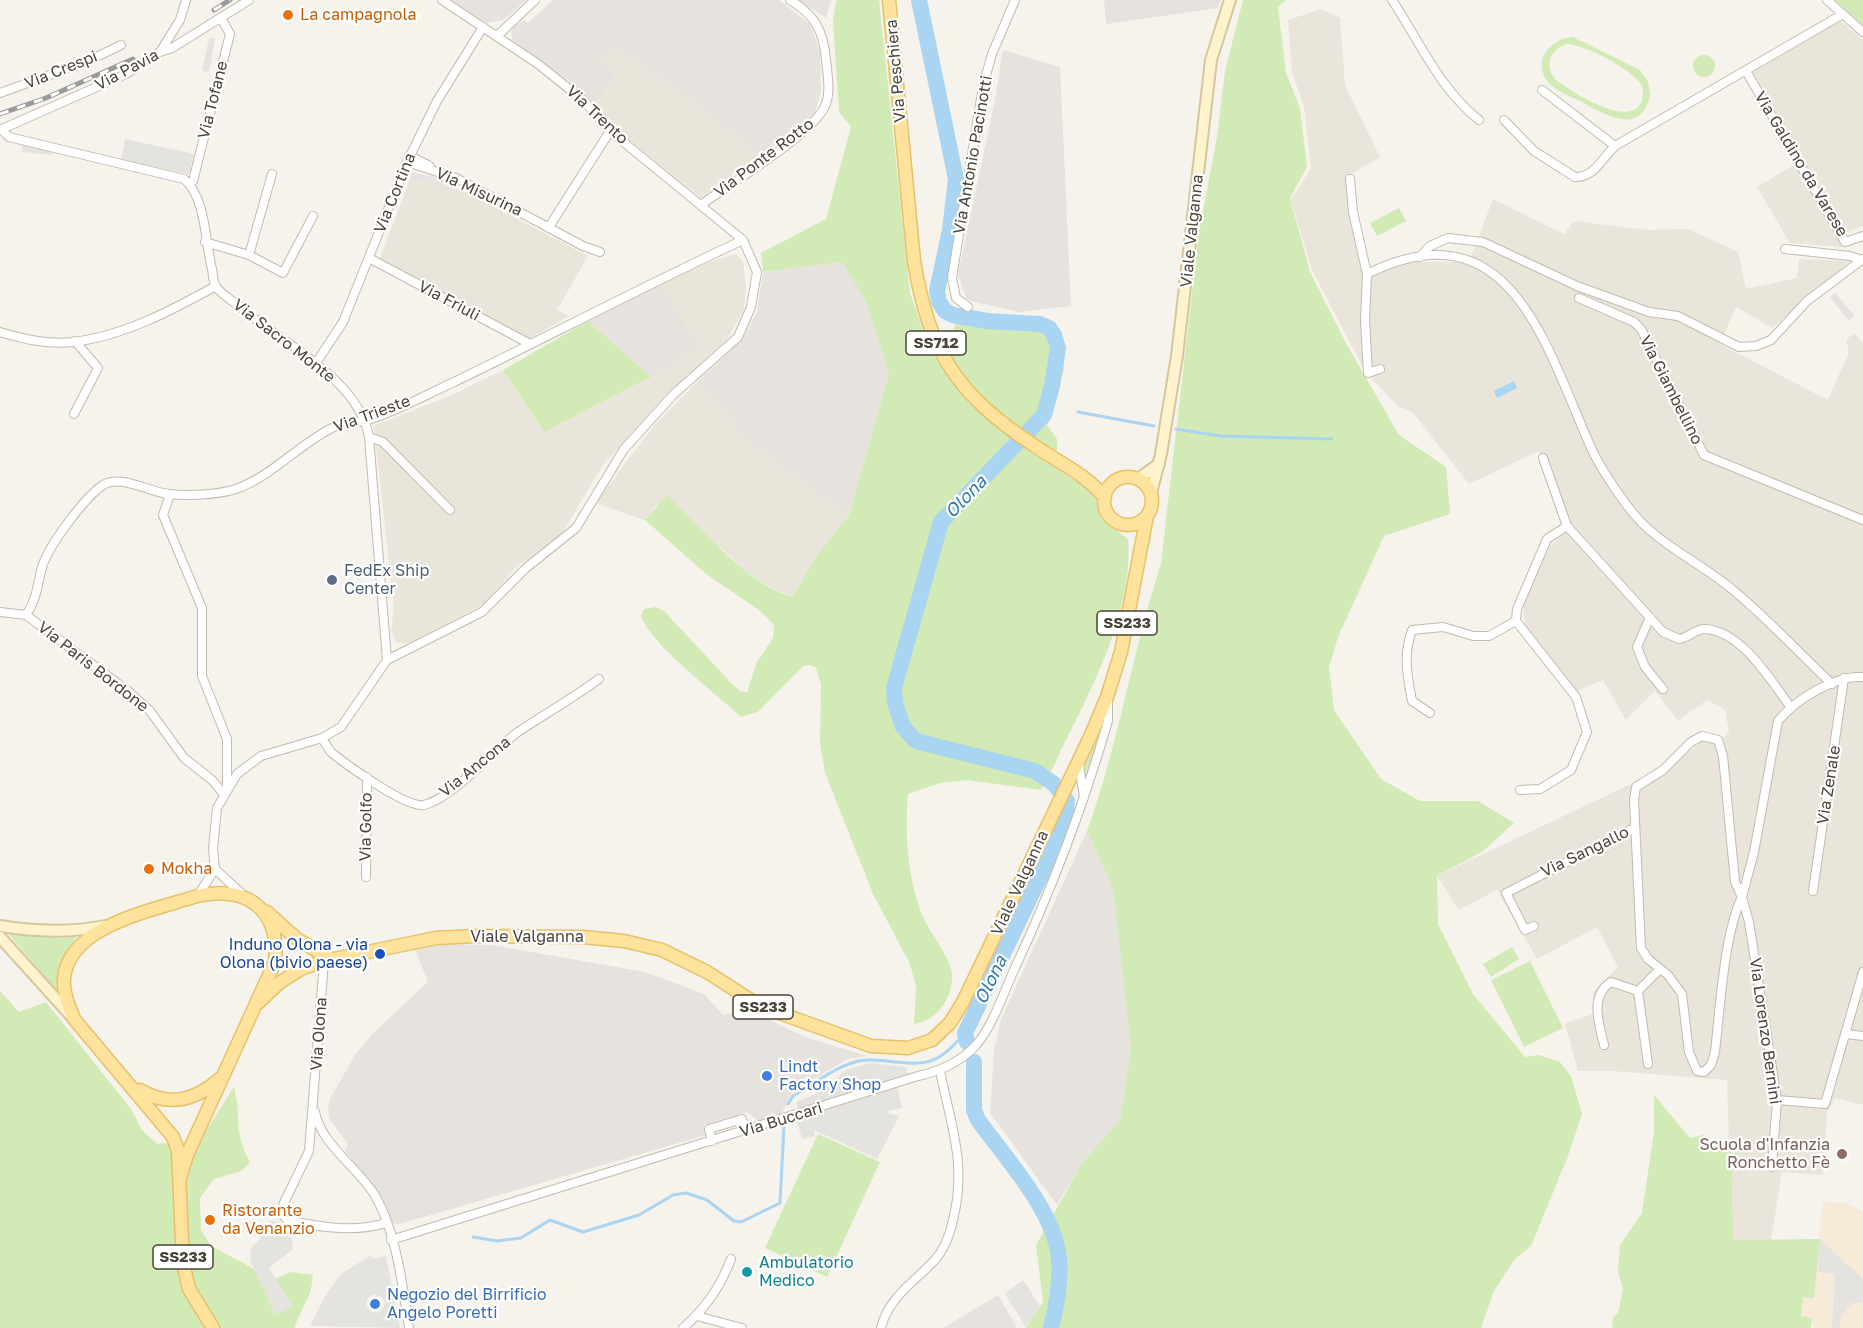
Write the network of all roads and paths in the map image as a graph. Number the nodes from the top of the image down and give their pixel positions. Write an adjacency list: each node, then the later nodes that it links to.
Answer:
1 (186, 0): 17 (street)
2 (249, 0): 12 (street, Via Pavia)
3 (442, 0): 13 (street, Via Trento)
4 (535, 0): 15 (street)
5 (790, 0): 30 (street, Via Ponte Rotto)
6 (889, 0): 56 (main road, Via Peschiera / SS712)
7 (1015, 0): 45 (street, Via Antonio Pacinotti)
8 (1230, 0): 55 (main road, Viale Valganna)
9 (1392, 0): 21 (street)
10 (1827, 0): 11 (street)
11 (1843, 14): 14 (street); 18 (street)
12 (221, 18): 17 (street, Via Pavia); 29 (street, Via Tofane)
13 (483, 27): 15 (street, Via Trento); 26 (street, Via Cortina)
14 (1863, 32)
15 (497, 36): 24 (street, Via Trento)
16 (121, 45): 20 (street, Via Crespi)
17 (160, 52): 23 (street, Via Pavia)
18 (1746, 71): 25 (street); 33 (street, Via Galdino da Varese)
19 (1542, 90): 25 (street)
20 (0, 93)
21 (1479, 120)
22 (1504, 120): 25 (street)
23 (0, 129): 29 (street)
24 (610, 131): 30 (street, Via Trento); 32 (street)
25 (1615, 146)
26 (408, 159): 32 (street, Via Misurina); 40 (street, Via Cortina)
27 (272, 174): 38 (street)
28 (1350, 179): 42 (street)
29 (190, 183): 35 (street)
30 (702, 204): 34 (street, Via Trento)
31 (313, 216): 38 (street)
32 (549, 227): 37 (street, Via Misurina)
33 (1863, 236)
34 (743, 240): 48 (street, Via Trieste); 72 (street)
35 (205, 242): 38 (street); 43 (street)
36 (1785, 249): 41 (street)
37 (600, 252)
38 (249, 255)
39 (1420, 257): 41 (street); 42 (street); 76 (street)
40 (369, 258): 48 (street, Via Friuli); 49 (street, Via Cortina)
41 (1861, 259)
42 (1367, 273): 50 (street)
43 (216, 286): 47 (street); 49 (street, Via Sacro Monte)
44 (1579, 298): 64 (street, Via Giambellino)
45 (968, 306)
46 (0, 332): 47 (street)
47 (75, 342): 51 (street)
48 (530, 344): 52 (street, Via Trieste)
49 (316, 363): 52 (street, Via Sacro Monte)
50 (1380, 369)
51 (74, 414)
52 (366, 420): 53 (street, Via Sacro Monte); 60 (street, Via Trieste)
53 (369, 437): 62 (street); 72 (street, Via Sacro Monte)
54 (1543, 458): 66 (street)
55 (1159, 463): 57 (main road); 59 (main road, Viale Valganna)
56 (1085, 477): 58 (main road, SS712); 61 (main road, SS712)
57 (1138, 480): 58 (main road); 59 (main road)
58 (1113, 483): 61 (main road)
59 (1151, 493): 63 (main road)
60 (170, 494): 69 (street, Via Trieste); 84 (street)
61 (1105, 498): 65 (main road)
62 (450, 510)
63 (1147, 516): 65 (main road); 67 (main road, Viale Valganna / SS233)
64 (1863, 520)
65 (1128, 525): 67 (main road)
66 (1567, 526): 70 (street); 71 (street)
67 (1142, 549): 78 (main road, Viale Valganna / SS233)
68 (0, 612): 69 (street, Via Paris Bordone)
69 (26, 615): 84 (street, Via Paris Bordone)
70 (1650, 617): 77 (street); 79 (street)
71 (1516, 621): 80 (street); 85 (street)
72 (387, 660): 81 (street)
73 (1863, 677): 74 (street)
74 (1844, 678): 76 (street); 90 (street, Via Zenale)
75 (599, 679): 83 (street, Via Ancona)
76 (1832, 684): 79 (street)
77 (1663, 689)
78 (1107, 697): 82 (main road, Viale Valganna / SS233); 86 (street, Via Buccari)
79 (1790, 706): 92 (street)
80 (1430, 713)
81 (322, 738): 83 (street, Via Ancona); 84 (street)
82 (1079, 760): 86 (street, Via Buccari); 99 (main road, Viale Valganna / SS233)
83 (367, 777): 89 (street, Via Golfo)
84 (225, 790): 88 (street)
85 (1520, 790)
86 (1084, 799): 109 (street, Via Buccari)
87 (1634, 828): 92 (street, Via Sangallo); 97 (street, Via Sangallo); 100 (street)
88 (215, 869): 91 (street); 93 (street)
89 (366, 878)
90 (1813, 891)
91 (197, 896): 93 (main road, SS233); 96 (main road, SS233)
92 (1742, 897): 100 (street); 112 (street, Via Lorenzo Bernini)
93 (248, 899): 94 (main road, SS233)
94 (261, 907): 99 (main road, SS233); 103 (main road)
95 (0, 926): 96 (main road)
96 (108, 926): 104 (main road, SS233)
97 (1534, 926)
98 (0, 938): 104 (main road)
99 (329, 961): 103 (main road, Viale Valganna / SS233); 113 (street, Via Olona)
100 (1660, 969): 102 (street)
101 (1863, 972): 105 (street)
102 (1638, 991): 107 (street); 108 (street)
103 (257, 1004): 110 (main road, SS233)
104 (74, 1019): 111 (main road, SS233)
105 (1846, 1034): 106 (street); 112 (street)
106 (1863, 1036)
107 (1604, 1045)
108 (1648, 1064)
109 (940, 1071): 114 (street, Via Buccari); 126 (street)
110 (225, 1075): 111 (main road); 117 (main road, SS233)
111 (131, 1084): 117 (main road, SS233)
112 (1777, 1100): 116 (street, Via Lorenzo Bernini)
113 (315, 1107): 118 (street, Via Olona); 118 (street, Via Olona)
114 (746, 1131): 115 (street, Via Buccari); 115 (street)
115 (712, 1141): 119 (street, Via Buccari)
116 (1772, 1167)
117 (180, 1178): 122 (main road, SS233)
118 (386, 1222): 119 (street, Via Olona)
119 (391, 1239): 123 (street, Via Olona)
120 (731, 1259): 121 (street)
121 (697, 1316): 124 (street); 125 (street)
122 (213, 1328)
123 (409, 1328)
124 (683, 1328)
125 (742, 1328)
126 (881, 1328)

